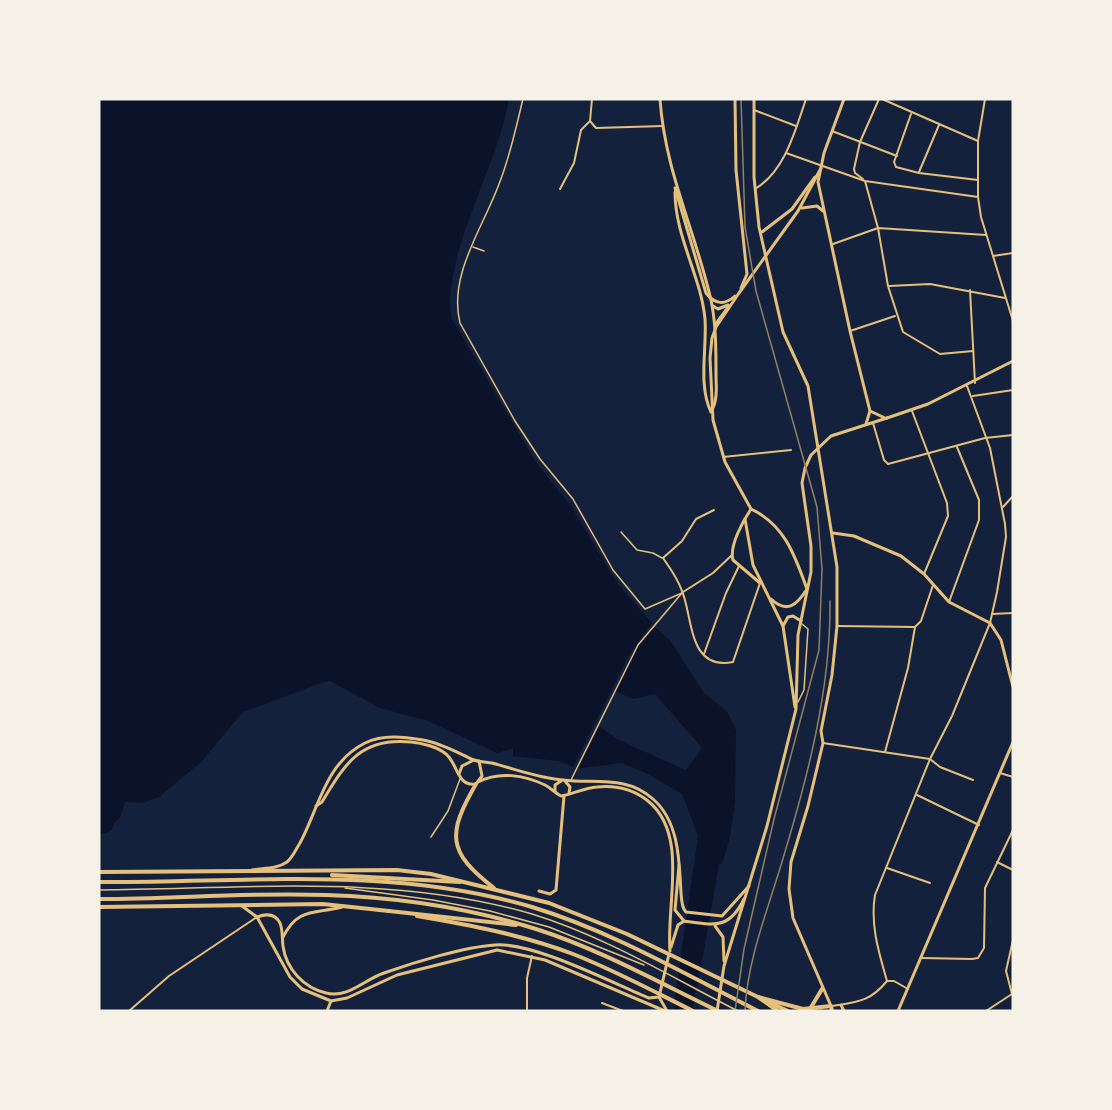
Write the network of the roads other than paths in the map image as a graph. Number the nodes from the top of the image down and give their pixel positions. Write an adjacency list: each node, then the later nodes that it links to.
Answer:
1 (523, 99): 36 (street)
2 (592, 99): 12 (street)
3 (660, 99): 14 (main road)
4 (735, 99): 44 (main road)
5 (754, 99): 10 (main road)
6 (806, 99): 15 (street)
7 (844, 99): 16 (main road)
8 (880, 99): 11 (street); 18 (street)
9 (985, 99): 17 (street)
10 (753, 110): 15 (street); 28 (main road)
11 (911, 114): 13 (street); 20 (street)
12 (590, 121): 14 (street); 27 (street)
13 (939, 125): 17 (street); 22 (street)
14 (663, 126): 26 (main road)
15 (796, 126): 19 (street)
16 (832, 131): 18 (street); 21 (main road)
17 (978, 141): 24 (street)
18 (860, 142): 20 (street); 25 (street)
19 (786, 153): 21 (street); 28 (street)
20 (897, 156): 22 (street)
21 (821, 168): 23 (main road); 25 (street); 31 (main road)
22 (919, 173): 24 (street)
23 (815, 177): 30 (main road); 33 (main road)
24 (978, 180): 29 (street)
25 (865, 181): 29 (street); 32 (street)
26 (675, 188): 42 (main road); 45 (main road); 59 (main road)
27 (560, 189)
28 (755, 189): 33 (main road)
29 (978, 197): 34 (street)
30 (798, 211): 31 (main road); 42 (main road)
31 (825, 213): 35 (main road)
32 (878, 228): 34 (street); 35 (street); 40 (street)
33 (762, 232): 75 (main road)
34 (986, 235): 39 (street)
35 (832, 244): 50 (main road)
36 (472, 246): 37 (street); 83 (street)
37 (484, 251)
38 (1013, 253): 39 (street)
39 (993, 256): 43 (street)
40 (888, 286): 41 (street); 47 (street)
41 (970, 290): 43 (street); 51 (street)
42 (739, 293): 59 (main road)
43 (1005, 298): 46 (street)
44 (730, 304): 45 (main road); 49 (main road)
45 (712, 305): 49 (main road)
46 (1012, 314): 48 (street)
47 (896, 316): 50 (street); 51 (street)
48 (1013, 321)
49 (714, 326): 59 (main road)
50 (850, 332): 57 (main road)
51 (973, 351): 53 (street)
52 (1013, 362): 53 (main road)
53 (975, 383): 54 (main road)
54 (967, 386): 56 (street); 58 (main road)
55 (1013, 390): 56 (street)
56 (973, 396): 64 (street)
57 (870, 411): 60 (main road); 62 (main road)
58 (912, 411): 60 (main road); 67 (street)
59 (711, 412): 68 (main road)
60 (887, 418): 61 (main road)
61 (873, 423): 62 (main road); 67 (street)
62 (865, 426): 82 (main road)
63 (1013, 435): 64 (street)
64 (986, 438): 65 (street); 70 (street)
65 (956, 446): 67 (street); 85 (street)
66 (791, 450): 68 (street)
67 (927, 453): 79 (street)
68 (723, 457): 71 (main road)
69 (1013, 496): 70 (street)
70 (1002, 508): 87 (street)
71 (751, 509): 73 (main road); 82 (main road)
72 (714, 510): 77 (street)
73 (745, 519): 76 (main road); 80 (main road)
74 (621, 532): 77 (street)
75 (833, 532): 79 (main road); 91 (main road)
76 (732, 555): 78 (main road); 83 (street)
77 (663, 558): 83 (street)
78 (739, 566): 80 (main road); 93 (street)
79 (924, 574): 81 (main road)
80 (760, 583): 84 (main road); 93 (street)
81 (933, 585): 85 (main road); 92 (street)
82 (807, 589): 84 (main road); 88 (main road)
83 (683, 592): 93 (street); 105 (street)
84 (771, 599): 90 (main road)
85 (950, 602): 89 (main road)
86 (1013, 613): 87 (street)
87 (992, 615): 89 (street)
88 (802, 623): 90 (main road); 95 (main road); 95 (street)
89 (990, 623): 94 (main road); 99 (street)
90 (783, 626): 95 (main road)
91 (837, 626): 92 (street); 97 (main road)
92 (915, 627): 98 (street)
93 (704, 654)
94 (1013, 687)
95 (796, 709): 128 (main road)
96 (1013, 742): 101 (main road)
97 (823, 743): 98 (street); 150 (main road)
98 (885, 752): 99 (street)
99 (930, 759): 106 (street); 112 (street)
100 (476, 760): 102 (main road); 104 (main road); 107 (main road); 108 (main road)
101 (1000, 773): 103 (street); 115 (main road)
102 (460, 777): 108 (main road); 109 (main road); 117 (street)
103 (1013, 777)
104 (563, 780): 105 (main road); 110 (main road); 111 (main road)
105 (571, 780): 118 (main road)
106 (973, 780)
107 (326, 782): 109 (main road); 114 (main road)
108 (477, 783): 110 (main road); 131 (main road)
109 (332, 785): 114 (main road)
110 (555, 792): 113 (main road)
111 (569, 793): 113 (main road); 144 (main road)
112 (916, 795): 115 (street); 120 (street)
113 (564, 796): 132 (main road)
114 (316, 806): 122 (main road)
115 (979, 825): 146 (main road)
116 (1013, 830): 119 (street)
117 (431, 837)
118 (680, 856): 128 (main road); 139 (main road)
119 (997, 862): 121 (street); 146 (street)
120 (887, 868): 127 (street); 149 (street)
121 (1013, 870)
122 (241, 871): 123 (main road); 126 (main road)
123 (99, 872)
124 (317, 877): 125 (main road); 126 (main road); 160 (main road)
125 (99, 882)
126 (460, 882): 131 (main road)
127 (930, 883)
128 (749, 886): 141 (main road); 147 (main road)
129 (340, 887): 130 (street); 148 (street); 148 (street)
130 (99, 890)
131 (496, 890): 154 (main road)
132 (539, 891)
133 (99, 899): 140 (main road)
134 (234, 904): 135 (main road); 136 (main road); 138 (main road)
135 (99, 907)
136 (345, 907): 137 (main road); 142 (main road)
137 (389, 911): 140 (main road); 166 (main road)
138 (256, 917): 142 (main road); 155 (main road); 161 (street)
139 (684, 921): 141 (main road); 144 (main road)
140 (520, 924): 167 (main road)
141 (714, 925): 147 (main road)
142 (282, 939): 153 (main road)
143 (1013, 939): 152 (street)
144 (670, 951): 153 (main road)
145 (532, 956): 155 (main road); 163 (street); 165 (main road)
146 (922, 958): 151 (main road)
147 (724, 966): 167 (main road)
148 (651, 967): 168 (street)
149 (887, 981): 151 (street); 157 (street)
150 (822, 989): 158 (main road); 159 (main road)
151 (908, 989): 172 (main road)
152 (1012, 994): 173 (street)
153 (658, 997): 165 (main road)
154 (758, 997): 158 (main road); 169 (main road); 170 (main road)
155 (331, 1001): 162 (main road)
156 (602, 1003): 164 (street)
157 (841, 1005): 159 (street); 171 (main road)
158 (810, 1009): 159 (main road)
159 (832, 1009)
160 (756, 1010)
161 (129, 1011)
162 (327, 1011)
163 (527, 1011)
164 (623, 1011)
165 (666, 1011)
166 (693, 1011)
167 (717, 1011)
168 (738, 1011)
169 (778, 1011)
170 (788, 1011)
171 (844, 1011)
172 (898, 1011)
173 (987, 1011)

